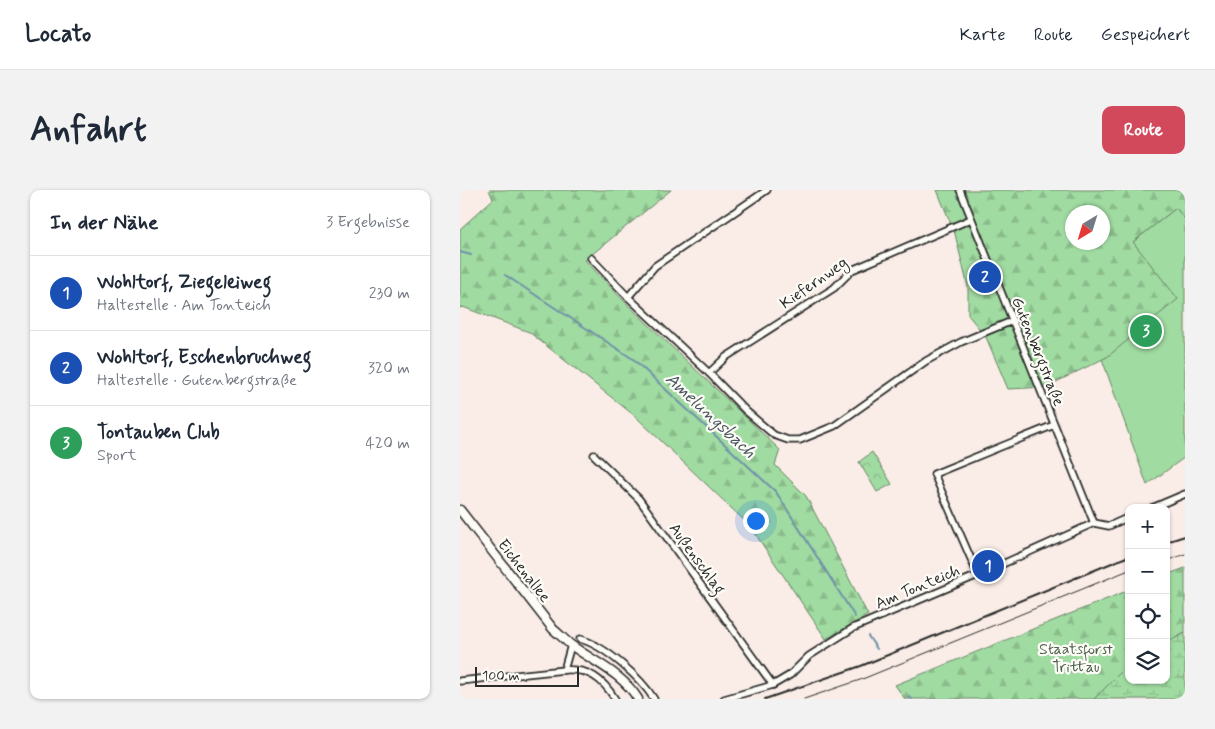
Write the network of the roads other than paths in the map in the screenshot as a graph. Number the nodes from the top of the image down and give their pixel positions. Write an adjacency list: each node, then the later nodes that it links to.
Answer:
1 (767, 190): 5 (street)
2 (960, 190): 3 (street, Gutenbergstraße)
3 (971, 219): 6 (street, Gutenbergstraße); 7 (street, Kiefernweg)
4 (590, 258): 5 (street)
5 (628, 297): 7 (street)
6 (1012, 322): 7 (street); 8 (street, Gutenbergstraße)
7 (708, 373)
8 (1054, 424): 14 (street, Gutenbergstraße); 15 (street)
9 (594, 455): 20 (street, Außenschlag)
10 (1185, 494): 11 (street)
11 (1161, 504)
12 (460, 510): 17 (street, Eichenallee)
13 (1125, 519): 14 (street, Am Tonteich)
14 (1094, 523): 15 (street, Am Tonteich)
15 (978, 575): 20 (street, Am Tonteich)
16 (580, 639): 23 (street)
17 (571, 645): 18 (street); 22 (street, Eichenallee)
18 (564, 670): 19 (street); 21 (street)
19 (460, 681)
20 (773, 684): 24 (street, Am Tonteich)
21 (615, 699)
22 (638, 699)
23 (654, 699)
24 (724, 699)

